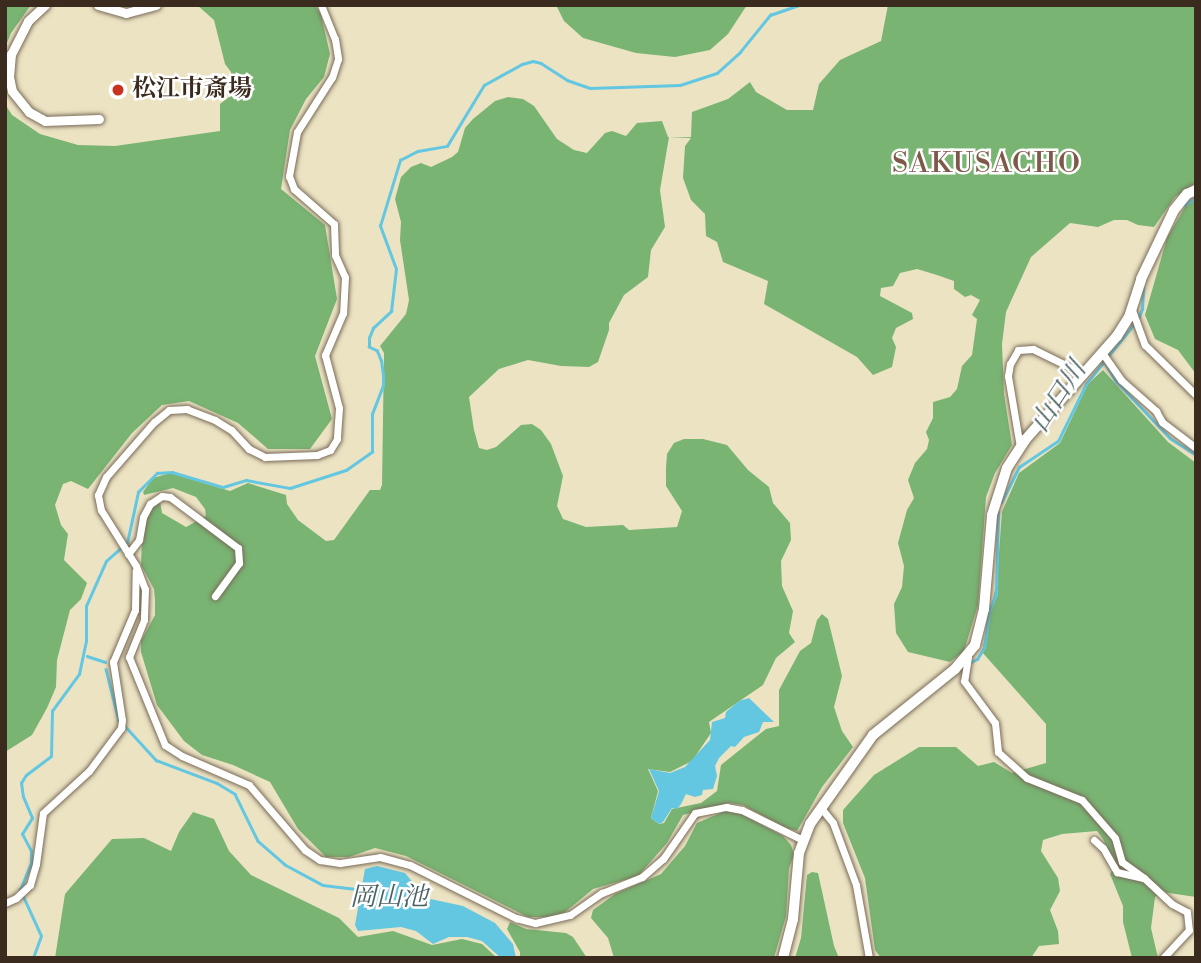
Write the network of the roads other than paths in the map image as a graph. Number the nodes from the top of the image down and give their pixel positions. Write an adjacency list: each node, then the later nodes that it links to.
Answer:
1 (45, 5): 5 (street)
2 (98, 5): 3 (street)
3 (156, 5)
4 (321, 5): 13 (street)
5 (99, 118)
6 (1196, 190): 7 (main road)
7 (1136, 316): 8 (main road); 10 (street)
8 (1107, 357): 9 (main road); 12 (street)
9 (1084, 374): 11 (main road); 11 (street)
10 (1196, 395)
11 (1020, 448): 16 (main road)
12 (1196, 448)
13 (126, 550): 14 (street); 15 (street)
14 (136, 566): 18 (street); 21 (street)
15 (215, 596)
16 (968, 656): 17 (main road); 20 (street)
17 (821, 808): 18 (main road); 23 (street)
18 (803, 840): 22 (main road)
19 (1094, 840): 20 (street)
20 (1144, 878): 24 (street)
21 (5, 903)
22 (783, 958)
23 (869, 958)
24 (1163, 958)

